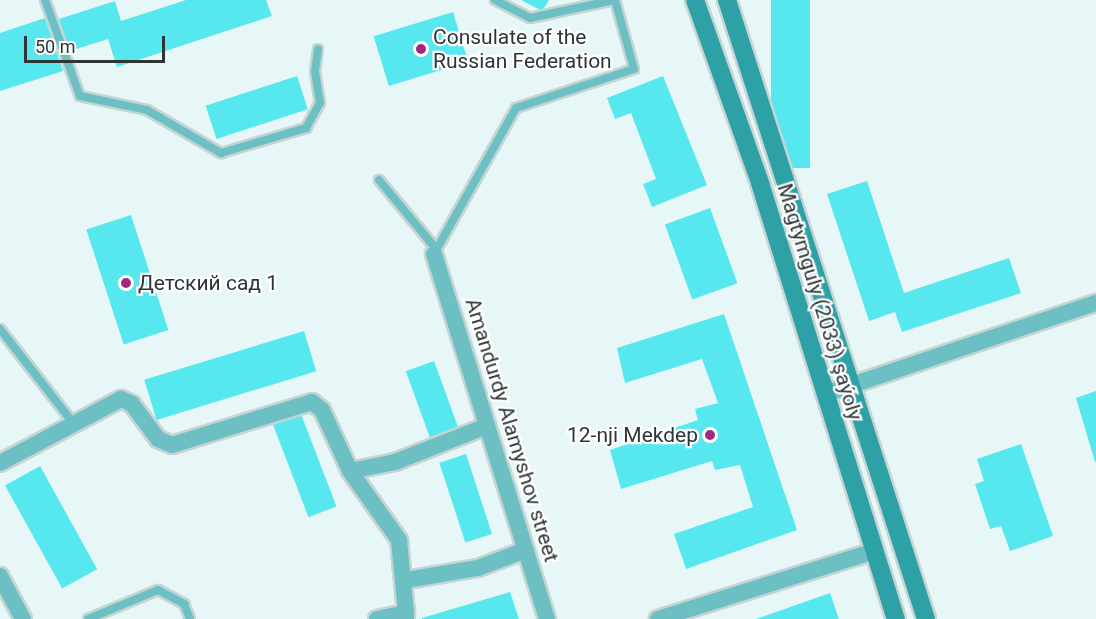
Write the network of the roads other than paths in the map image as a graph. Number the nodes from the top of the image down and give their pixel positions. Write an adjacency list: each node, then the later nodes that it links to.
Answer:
1 (45, 0): 6 (lane)
2 (495, 0): 3 (lane)
3 (614, 0): 8 (lane)
4 (695, 0): 12 (main road, Magtymguly (2033) şaýoly)
5 (727, 0): 11 (main road, Magtymguly (2033) şaýoly)
6 (318, 49)
7 (380, 180): 8 (lane)
8 (436, 252): 14 (street, Amandurdy Alamyshov street)
9 (1096, 304): 11 (street)
10 (0, 329): 13 (lane)
11 (852, 385): 12 (street); 30 (main road, Magtymguly (2033) şaýoly)
12 (825, 394): 18 (main road, Magtymguly (2033) şaýoly)
13 (74, 424): 15 (street); 16 (street)
14 (487, 426): 16 (street); 17 (street, Amandurdy Alamyshov street)
15 (0, 463)
16 (350, 471): 20 (street)
17 (526, 550): 20 (street); 27 (street, Amandurdy Alamyshov street)
18 (875, 551): 21 (street); 29 (main road, Magtymguly (2033) şaýoly)
19 (0, 576): 23 (street)
20 (406, 580): 22 (street)
21 (687, 615): 28 (street)
22 (406, 616): 26 (street)
23 (23, 619)
24 (88, 619): 25 (lane)
25 (190, 619)
26 (377, 619)
27 (547, 619)
28 (658, 619)
29 (897, 619)
30 (926, 619)

